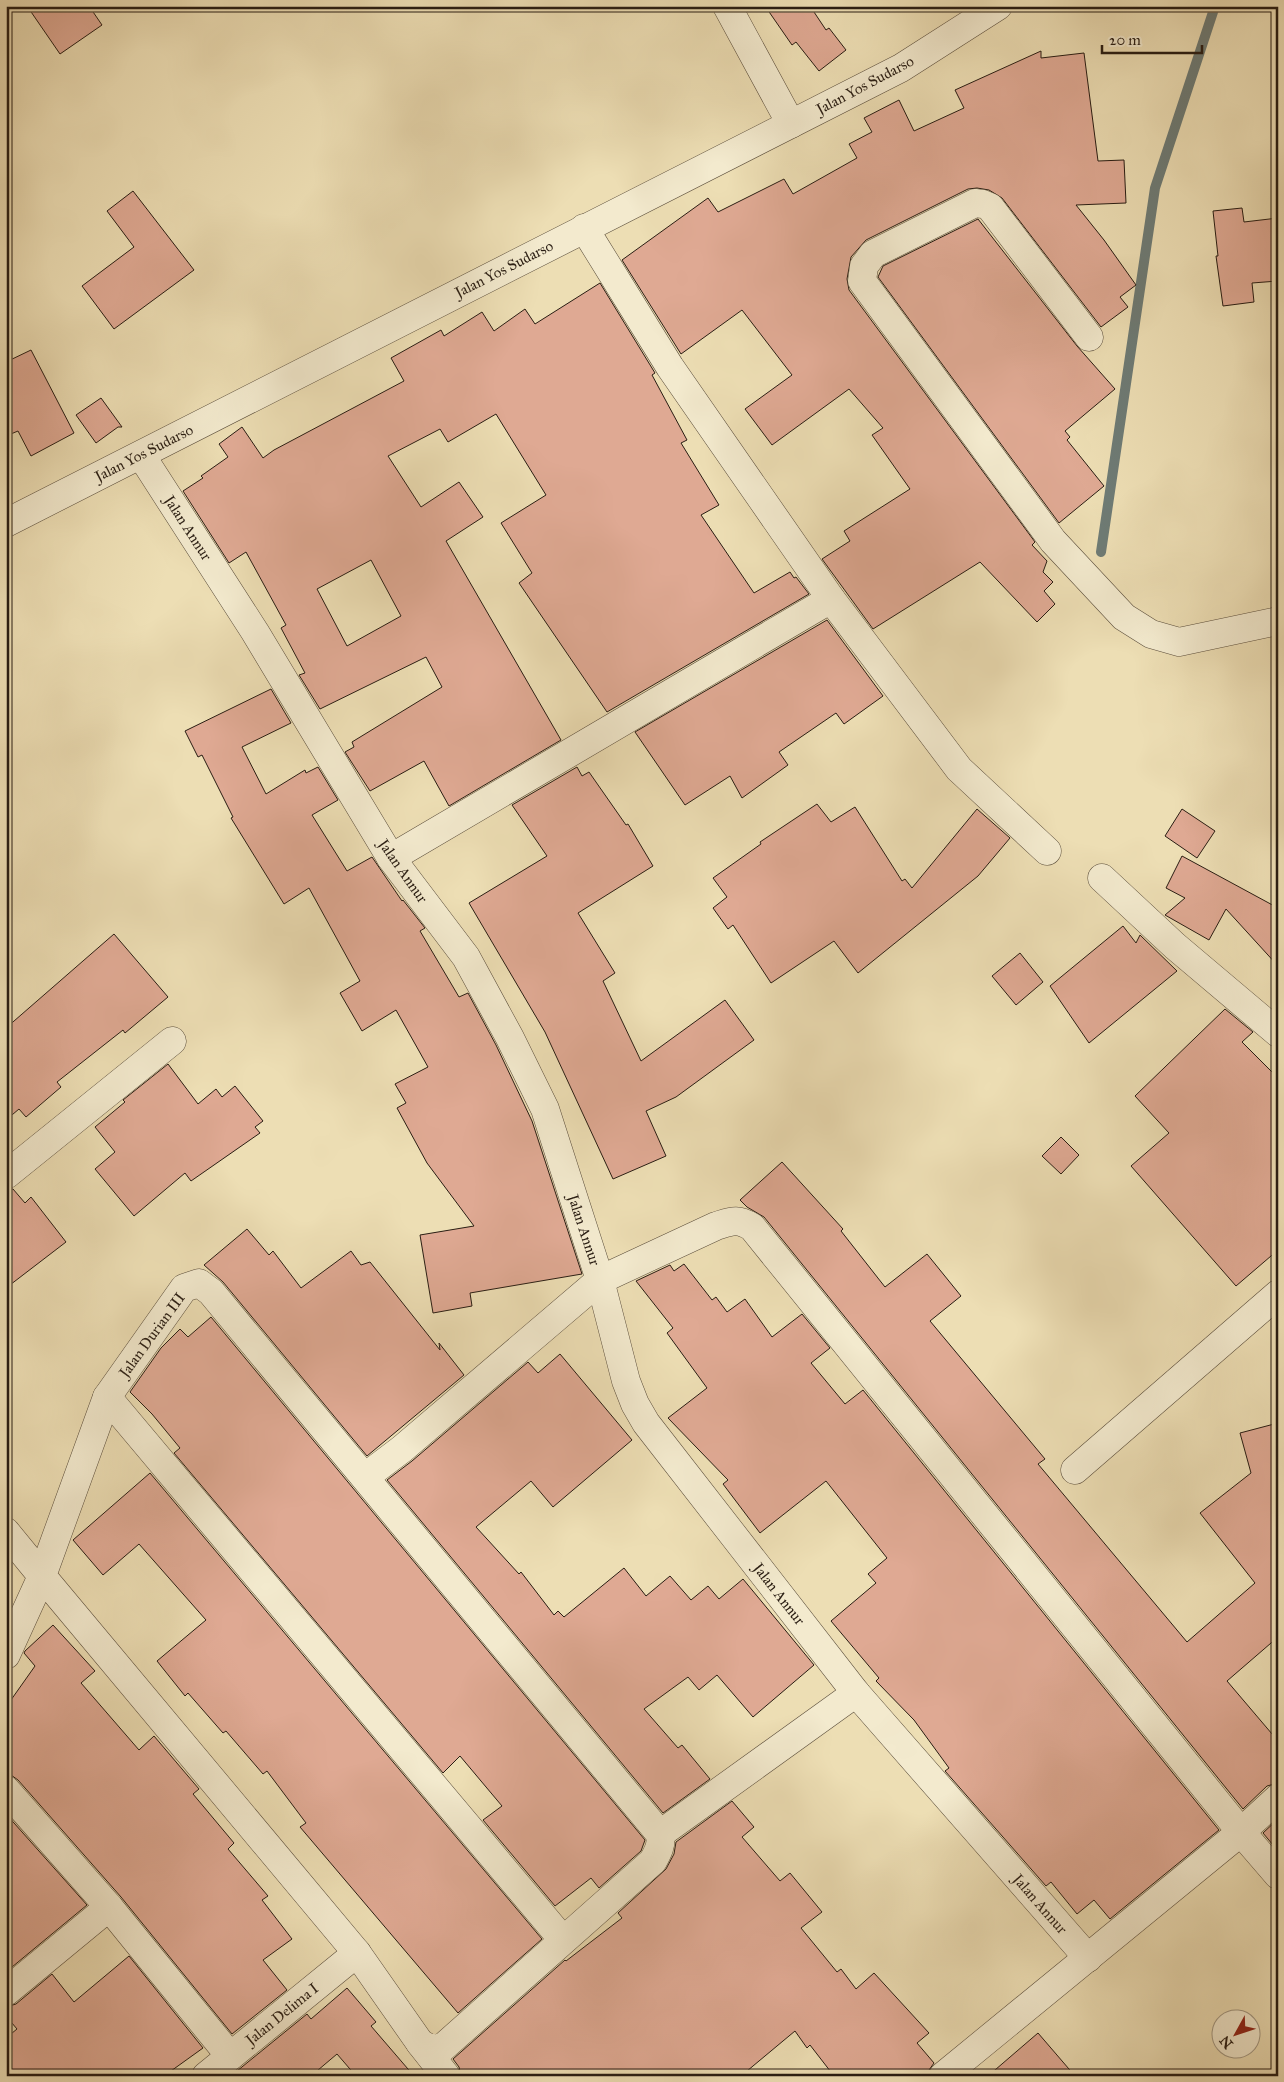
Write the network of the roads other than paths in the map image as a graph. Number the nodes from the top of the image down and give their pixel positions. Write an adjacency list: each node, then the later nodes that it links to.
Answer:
1 (727, 6): 3 (street)
2 (998, 6): 3 (street, Jalan Yos Sudarso)
3 (791, 124): 4 (street, Jalan Yos Sudarso)
4 (584, 228): 6 (street, Jalan Yos Sudarso); 8 (street)
5 (1089, 337): 9 (street)
6 (141, 455): 7 (street, Jalan Yos Sudarso); 11 (street, Jalan Annur)
7 (6, 523)
8 (831, 599): 10 (street); 11 (street)
9 (1278, 621)
10 (1047, 850)
11 (391, 858): 16 (street, Jalan Annur)
12 (1102, 878): 13 (street)
13 (1278, 1033)
14 (172, 1041): 15 (street)
15 (6, 1175)
16 (600, 1280): 20 (street); 24 (street, Jalan Annur); 27 (street)
17 (1278, 1294): 19 (street)
18 (107, 1397): 20 (street, Jalan Durian III); 22 (street, Jalan Durian III); 31 (street)
19 (1075, 1470)
20 (365, 1477): 28 (street)
21 (7, 1536): 22 (street)
22 (42, 1576): 23 (street); 32 (street)
23 (6, 1654)
24 (856, 1693): 28 (street); 33 (street, Jalan Annur)
25 (6, 1790): 30 (street)
26 (1278, 1798): 27 (street)
27 (1241, 1832): 29 (street); 33 (street)
28 (660, 1834): 31 (street)
29 (1278, 1875)
30 (109, 1908): 34 (street); 36 (street)
31 (563, 1940): 35 (street)
32 (357, 1953): 35 (street); 36 (street, Jalan Delima I)
33 (1088, 1958): 39 (street)
34 (6, 1992)
35 (420, 2043): 38 (street)
36 (230, 2056): 37 (street, Jalan Delima I)
37 (206, 2076)
38 (446, 2076)
39 (943, 2076)

